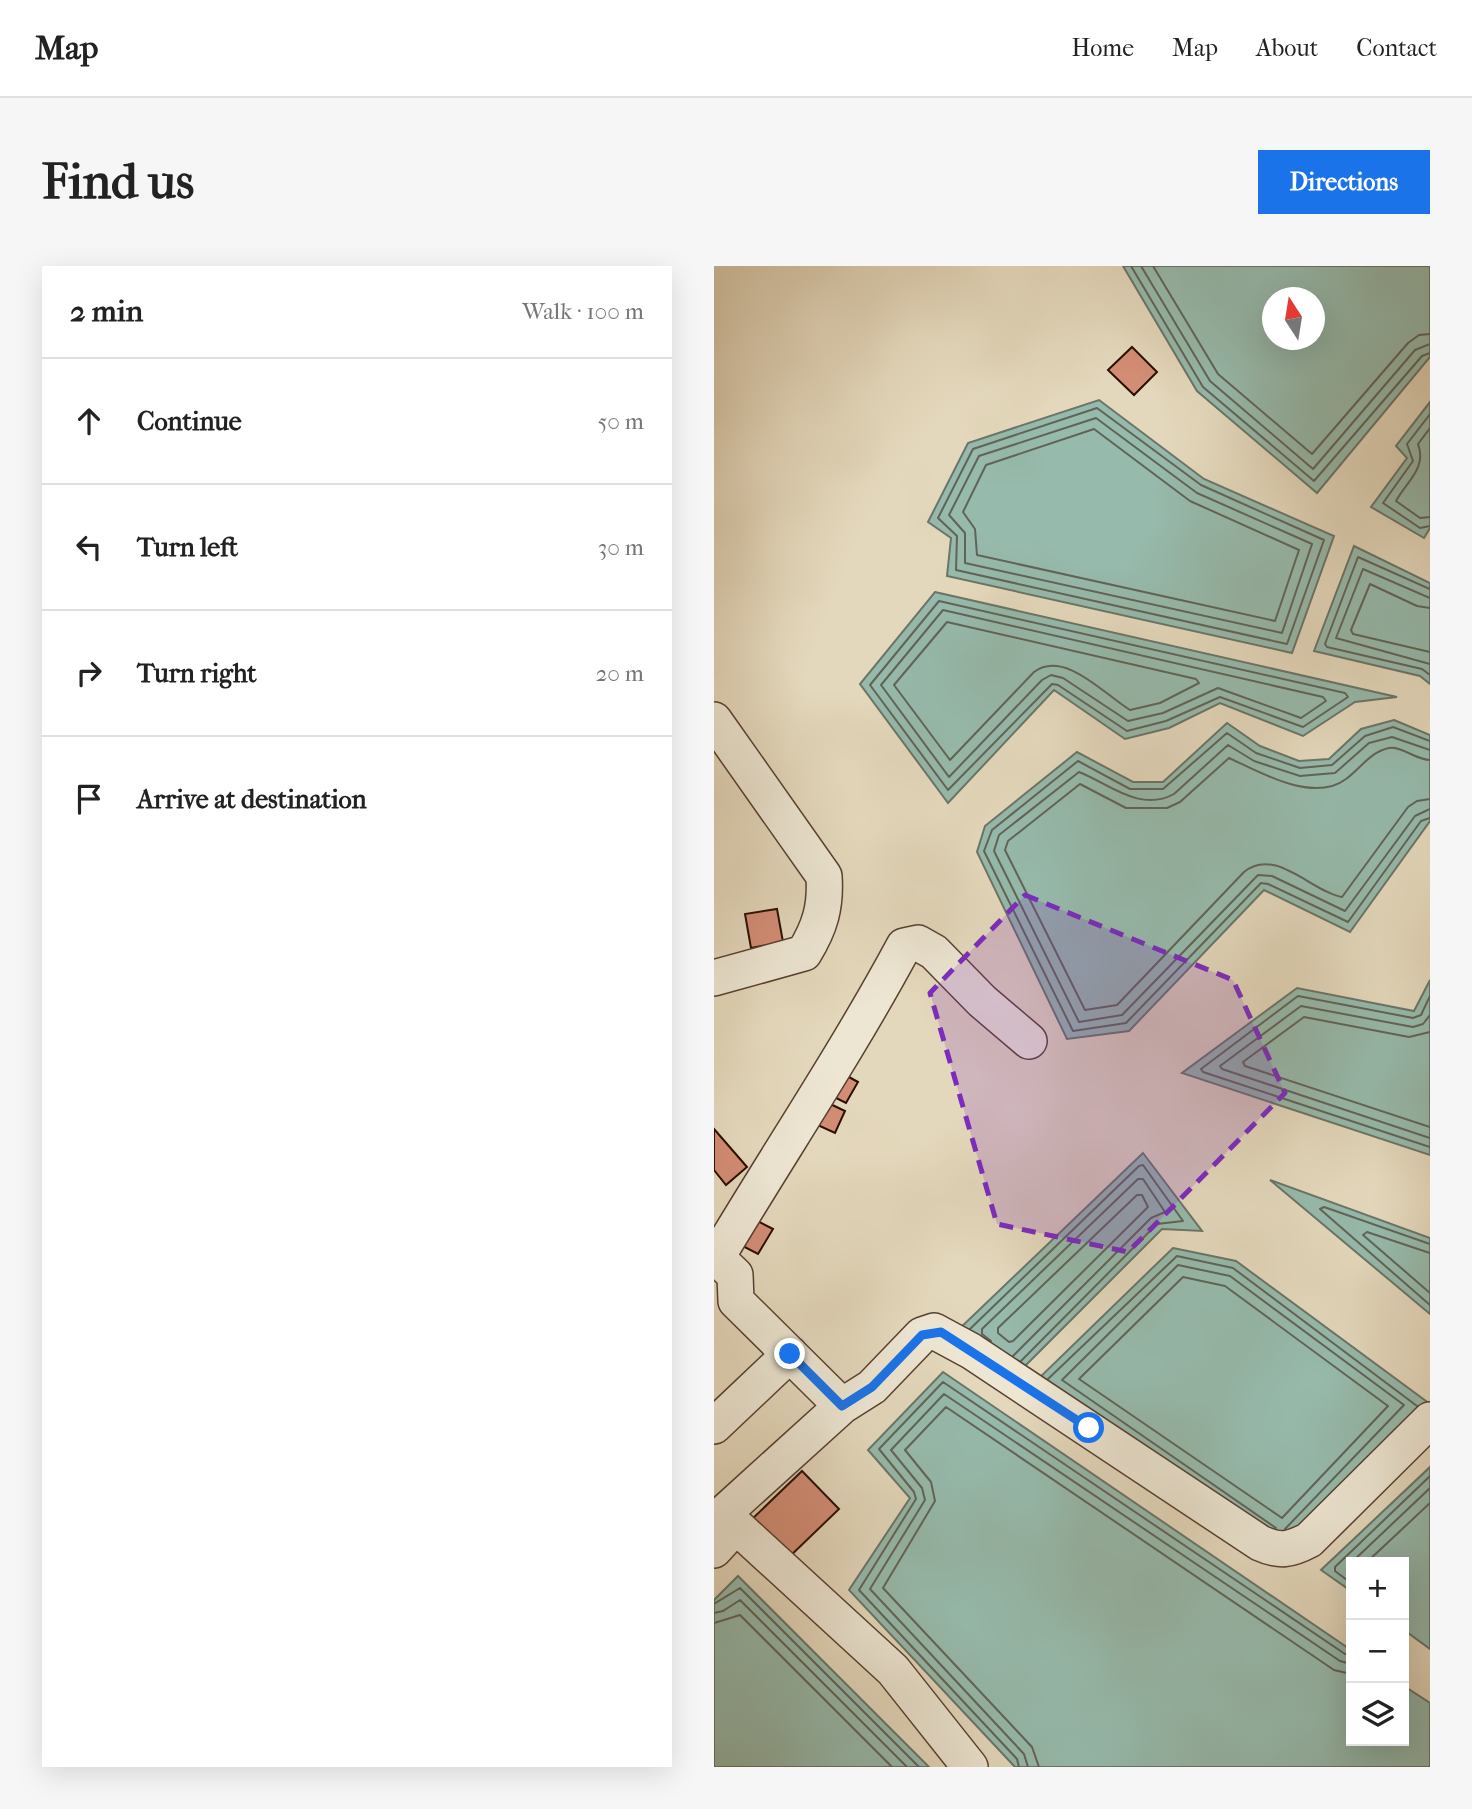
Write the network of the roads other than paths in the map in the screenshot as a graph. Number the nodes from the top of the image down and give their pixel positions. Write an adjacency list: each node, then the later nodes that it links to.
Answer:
1 (714, 720): 2 (street)
2 (714, 978)
3 (1029, 1041): 4 (street)
4 (715, 1256): 5 (street)
5 (725, 1312): 6 (street)
6 (790, 1354): 7 (street); 9 (street)
7 (842, 1406): 8 (street); 10 (street)
8 (1430, 1420)
9 (714, 1426)
10 (722, 1528): 11 (street)
11 (970, 1767)

